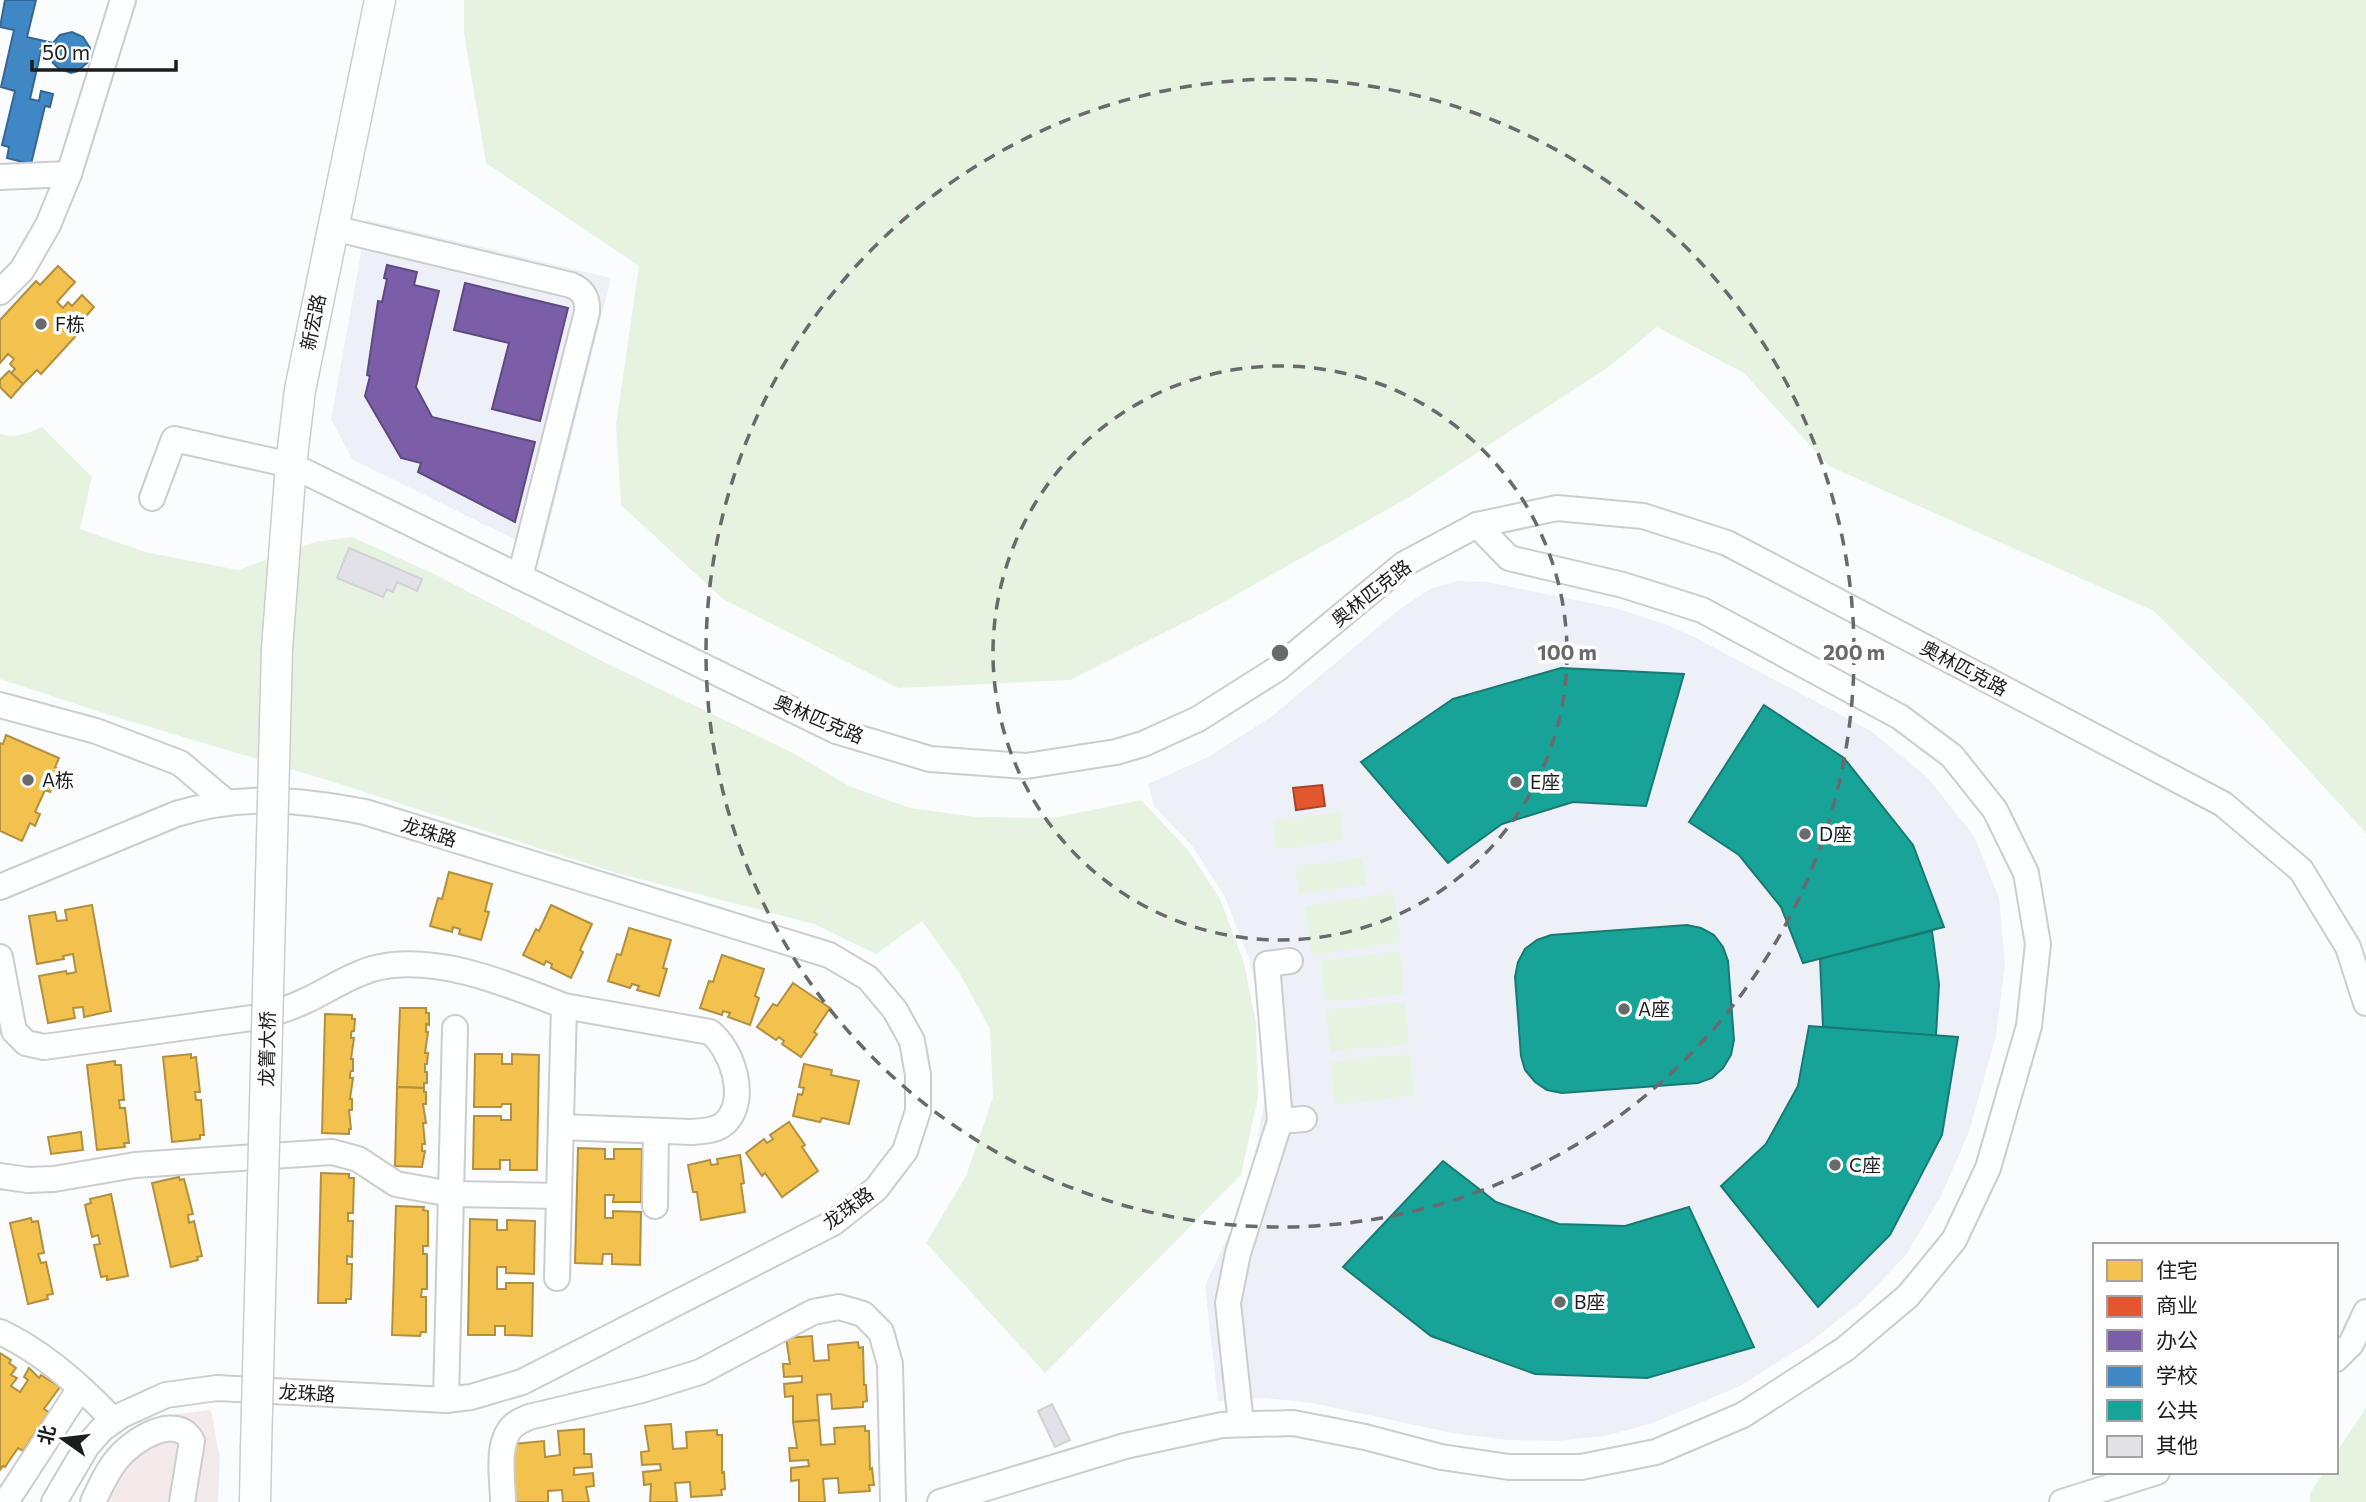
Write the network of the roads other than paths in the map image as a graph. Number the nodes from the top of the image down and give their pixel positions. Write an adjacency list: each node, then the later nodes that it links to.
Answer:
1 (123, 0): 3 (street)
2 (380, 0): 5 (main road, 新宏路)
3 (69, 174): 4 (street); 6 (street)
4 (0, 177)
5 (333, 228): 7 (main road, 新宏路); 10 (street)
6 (0, 292)
7 (291, 465): 8 (street, 奥林匹克路); 10 (street, 奥林匹克路); 11 (main road, 新宏路)
8 (152, 498)
9 (1477, 525): 10 (street, 奥林匹克路); 17 (street, 奥林匹克路); 33 (street)
10 (520, 577)
11 (277, 649): 40 (main road, 龙箐大桥, bridge)
12 (0, 705): 13 (street)
13 (226, 802): 14 (street, 龙珠路); 32 (street, 龙珠路)
14 (0, 887)
15 (0, 957): 19 (street)
16 (1290, 961): 33 (street)
17 (2366, 1003)
18 (564, 1006): 19 (street); 21 (street); 22 (street)
19 (6, 1026)
20 (455, 1028): 24 (street)
21 (561, 1127): 22 (street); 25 (street)
22 (656, 1131): 26 (street)
23 (0, 1176): 24 (street)
24 (451, 1194): 25 (street); 32 (street)
25 (559, 1196): 27 (street)
26 (655, 1206)
27 (557, 1278)
28 (2366, 1312): 30 (street)
29 (0, 1332): 31 (street)
30 (2338, 1357)
31 (76, 1394): 34 (street); 36 (street)
32 (446, 1400): 34 (street, 龙珠路)
33 (1241, 1424): 43 (street)
34 (108, 1425): 37 (street, 龙珠路)
35 (2151, 1474): 44 (street)
36 (6, 1502)
37 (54, 1502)
38 (93, 1502): 39 (street)
39 (182, 1502)
40 (255, 1502)
41 (503, 1502): 42 (street)
42 (893, 1502)
43 (940, 1502)
44 (2062, 1502)

